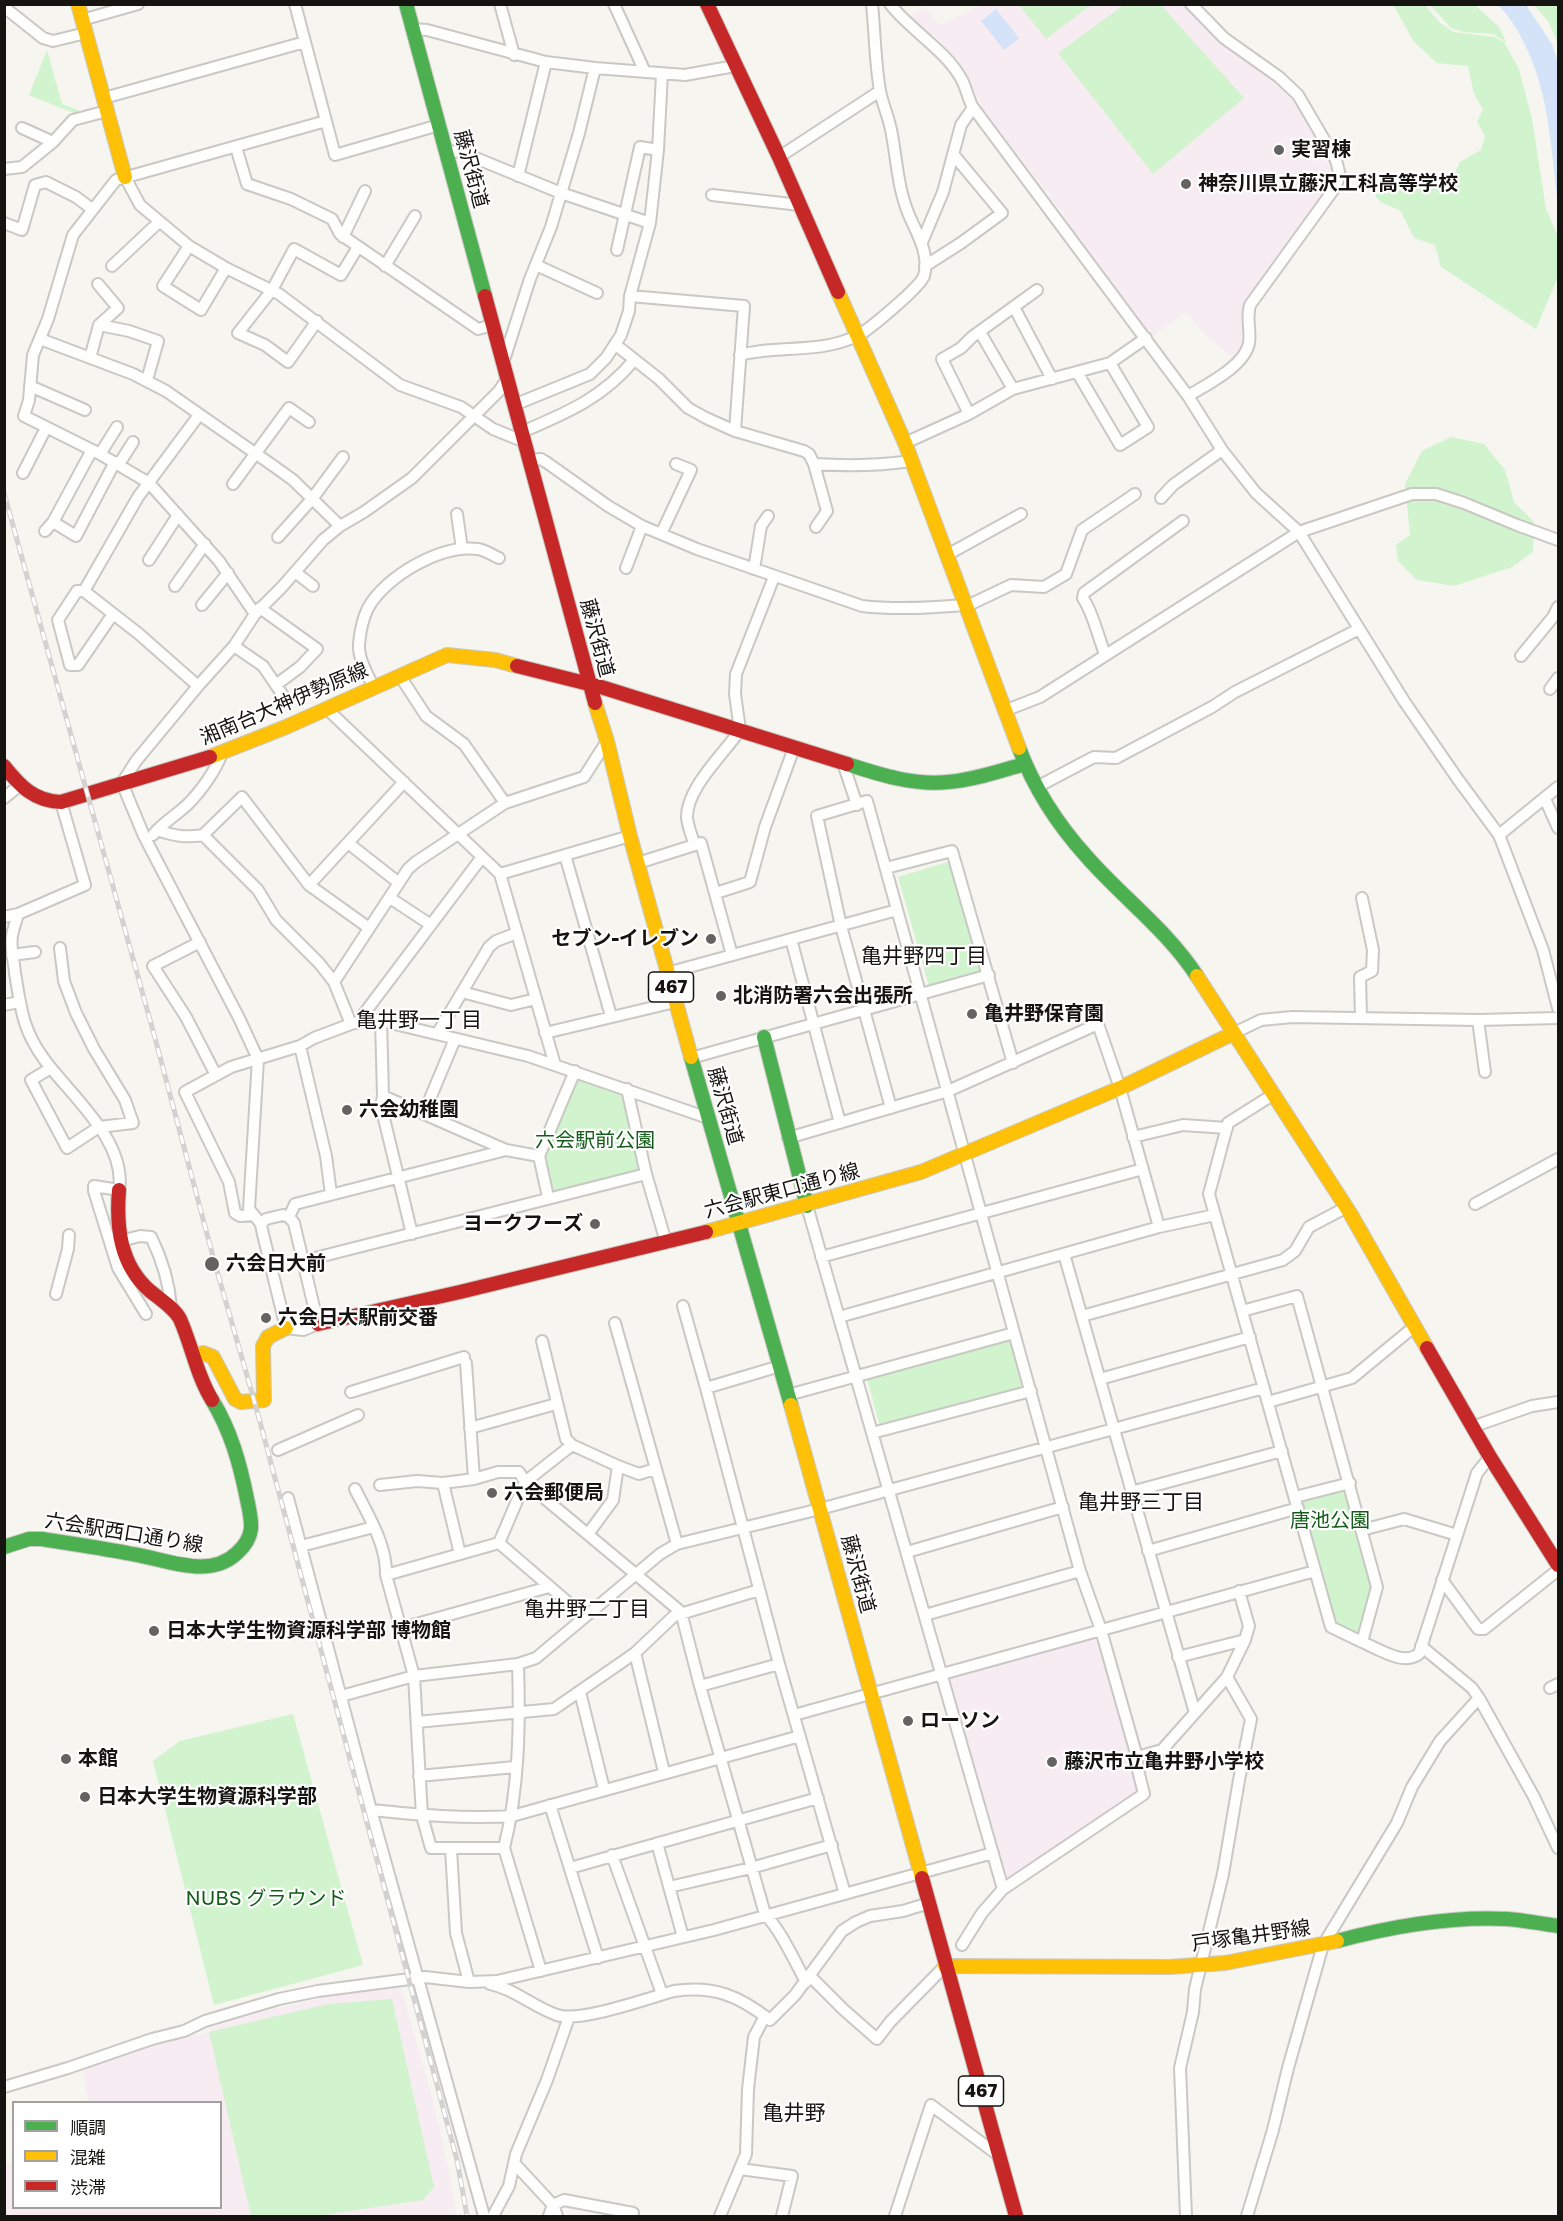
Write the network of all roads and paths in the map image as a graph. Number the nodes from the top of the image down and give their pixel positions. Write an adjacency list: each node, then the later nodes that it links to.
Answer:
1 (78, 4): 12 (main road)
2 (138, 4): 12 (street)
3 (295, 4): 14 (street)
4 (406, 4): 13 (main road, 藤沢街道 / 467)
5 (500, 4): 15 (street)
6 (614, 4): 19 (street)
7 (707, 4): 17 (main road)
8 (873, 4): 21 (street)
9 (890, 4): 23 (street)
10 (1191, 4): 81 (street)
11 (5, 10): 12 (street)
12 (84, 27): 22 (main road)
13 (413, 29): 15 (street); 25 (main road, 藤沢街道 / 467)
14 (305, 42): 22 (street); 24 (street)
15 (514, 55): 16 (street)
16 (546, 62): 18 (street); 34 (street)
17 (735, 66): 20 (street); 32 (main road)
18 (596, 68): 19 (street); 37 (street)
19 (645, 72): 20 (street)
20 (662, 74): 29 (street)
21 (880, 91): 32 (street); 47 (street)
22 (105, 105): 27 (street); 35 (main road)
23 (972, 106): 31 (street); 67 (street)
24 (326, 122): 25 (street); 28 (street)
25 (439, 125): 30 (main road, 藤沢街道 / 467)
26 (22, 127): 27 (street)
27 (53, 142): 33 (street)
28 (236, 147): 35 (street); 46 (street)
29 (658, 150): 41 (street); 45 (street)
30 (446, 151): 34 (street); 64 (main road, 藤沢街道 / 467)
31 (953, 154): 47 (street); 54 (street)
32 (778, 157): 39 (main road)
33 (4, 169)
34 (518, 176): 37 (street)
35 (125, 177): 40 (street); 43 (street)
36 (365, 191): 46 (street)
37 (561, 193): 41 (street); 51 (street)
38 (712, 195): 39 (street)
39 (800, 205): 66 (main road)
40 (92, 209): 44 (street); 68 (street)
41 (625, 215): 45 (street); 50 (street)
42 (409, 220): 53 (street)
43 (159, 222): 48 (street); 52 (street)
44 (4, 223)
45 (650, 223): 60 (street)
46 (343, 237): 49 (street)
47 (922, 242): 54 (street)
48 (189, 246): 55 (street); 55 (street)
49 (358, 247): 53 (street); 57 (street)
50 (617, 250)
51 (536, 265): 59 (street); 74 (street)
52 (112, 266)
53 (385, 266): 64 (street)
54 (925, 266): 66 (street)
55 (226, 268): 57 (street)
56 (98, 284): 63 (street)
57 (272, 290): 62 (street); 62 (street)
58 (1038, 290): 61 (street)
59 (597, 292)
60 (630, 296): 69 (street); 70 (street)
61 (1014, 306): 65 (street); 77 (street)
62 (317, 321): 86 (street)
63 (99, 325): 71 (street); 78 (street)
64 (493, 326): 74 (main road, 藤沢街道 / 467)
65 (980, 332): 80 (street); 84 (street)
66 (858, 336): 70 (street); 93 (main road)
67 (1146, 338): 73 (street); 81 (street)
68 (40, 339): 71 (street); 79 (street)
69 (615, 345): 72 (street); 82 (street)
70 (740, 355): 90 (street)
71 (90, 358): 78 (street)
72 (634, 360): 90 (street); 91 (street)
73 (1110, 363): 75 (street); 75 (street)
74 (503, 364): 76 (main road, 藤沢街道 / 467)
75 (1077, 372): 77 (street)
76 (508, 378): 82 (main road, 藤沢街道 / 467); 86 (street)
77 (1052, 379): 80 (street)
78 (147, 380): 85 (street)
79 (30, 386): 83 (street); 89 (street)
80 (1014, 389): 84 (street)
81 (1188, 396): 94 (street)
82 (514, 405): 91 (main road, 藤沢街道 / 467)
83 (85, 410)
84 (969, 414): 93 (street)
85 (199, 415): 96 (street); 104 (street)
86 (475, 415): 91 (street); 115 (street)
87 (309, 422): 96 (street)
88 (117, 427): 95 (street)
89 (46, 428): 95 (street); 103 (street)
90 (735, 431): 102 (street)
91 (524, 437): 98 (main road, 藤沢街道 / 467)
92 (133, 442): 100 (street)
93 (904, 443): 99 (main road)
94 (1222, 450): 107 (street); 119 (street)
95 (96, 452): 100 (street); 114 (street)
96 (256, 454): 105 (street); 108 (street)
97 (342, 457): 108 (street)
98 (530, 460): 116 (street); 148 (main road, 藤沢街道 / 467)
99 (911, 461): 102 (street); 125 (main road)
100 (117, 463): 104 (street); 114 (street)
101 (676, 464): 120 (street)
102 (814, 464): 117 (street)
103 (23, 473)
104 (149, 483): 111 (street); 135 (street)
105 (233, 484)
106 (1135, 494): 137 (street)
107 (1161, 498)
108 (312, 499): 115 (street); 121 (street)
109 (457, 514): 124 (street)
110 (1021, 514): 125 (street)
111 (178, 515): 123 (street); 127 (street)
112 (768, 516): 129 (street)
113 (1183, 520): 143 (street)
114 (53, 522): 118 (street)
115 (340, 526): 130 (street)
116 (642, 526): 120 (street); 128 (street)
117 (816, 527)
118 (45, 531)
119 (1299, 532): 122 (street); 141 (street); 143 (street)
120 (661, 534): 129 (street)
121 (278, 537)
122 (1558, 540)
123 (205, 544): 131 (street); 133 (street)
124 (462, 549): 126 (street); 150 (street)
125 (947, 555): 137 (main road)
126 (499, 558)
127 (149, 560)
128 (626, 568)
129 (754, 569): 132 (street)
130 (294, 572): 134 (street); 138 (street)
131 (228, 573): 136 (street); 138 (street)
132 (774, 576): 137 (street); 155 (street)
133 (176, 586)
134 (313, 586)
135 (84, 591): 139 (street); 139 (street)
136 (202, 605)
137 (965, 605): 154 (main road)
138 (258, 611): 142 (street); 147 (street)
139 (112, 614): 149 (street)
140 (1557, 615): 144 (street)
141 (1359, 629): 165 (street); 176 (street)
142 (234, 646): 147 (street); 149 (street)
143 (1105, 654): 154 (street)
144 (1521, 656)
145 (400, 676): 148 (main road, 湘南台大神伊勢原線); 150 (main road, 湘南台大神伊勢原線); 170 (street)
146 (1558, 678): 151 (street)
147 (277, 684): 152 (street)
148 (589, 684): 155 (main road, 湘南台大神伊勢原線); 156 (main road, 藤沢街道 / 467)
149 (198, 686): 163 (street)
150 (374, 688): 153 (main road, 湘南台大神伊勢原線)
151 (1550, 689)
152 (284, 697)
153 (327, 709): 158 (main road, 湘南台大神伊勢原線); 162 (street)
154 (1004, 711): 160 (main road)
155 (740, 730): 157 (main road, 湘南台大神伊勢原線); 180 (street)
156 (607, 741): 170 (street); 177 (main road, 藤沢街道 / 467)
157 (794, 748): 159 (main road, 湘南台大神伊勢原線); 188 (street)
158 (222, 753): 163 (main road, 湘南台大神伊勢原線); 173 (street)
159 (843, 763): 160 (main road, 湘南台大神伊勢原線); 171 (street)
160 (1025, 764): 165 (main road)
161 (4, 766): 164 (main road, 湘南台大神伊勢原線)
162 (404, 782): 174 (street); 179 (street)
163 (122, 783): 169 (main road, 湘南台大神伊勢原線); 178 (street)
164 (20, 785): 167 (street); 169 (main road, 湘南台大神伊勢原線)
165 (1037, 787): 223 (main road)
166 (1558, 787): 168 (street)
167 (4, 798)
168 (1545, 799): 172 (street); 176 (street)
169 (61, 802): 192 (street)
170 (505, 803): 174 (street)
171 (857, 804): 184 (street); 195 (street)
172 (1558, 828)
173 (157, 830): 175 (street); 178 (street)
174 (458, 833): 182 (street); 186 (street)
175 (203, 835): 187 (street); 206 (street)
176 (1499, 835): 213 (street)
177 (630, 836): 181 (street); 183 (main road, 藤沢街道 / 467)
178 (147, 842): 199 (street)
179 (348, 843): 186 (street); 187 (street)
180 (695, 845): 183 (street); 188 (street)
181 (565, 855): 185 (street); 215 (street)
182 (482, 857): 185 (street); 194 (street)
183 (638, 863): 204 (main road, 藤沢街道 / 467)
184 (886, 868): 191 (street); 205 (street)
185 (500, 874): 197 (street)
186 (399, 883): 189 (street)
187 (309, 885): 196 (street)
188 (716, 893): 203 (street)
189 (390, 898): 194 (street); 196 (street)
190 (1362, 898): 216 (street)
191 (897, 910): 195 (street); 208 (street)
192 (18, 914): 193 (street); 202 (street)
193 (4, 917)
194 (431, 925): 220 (street)
195 (841, 926): 198 (street); 214 (street)
196 (369, 928): 206 (street)
197 (517, 933): 207 (street); 209 (street)
198 (791, 939): 203 (street); 221 (street)
199 (200, 942): 229 (street); 235 (street)
200 (60, 948): 245 (street)
201 (35, 951): 202 (street)
202 (12, 955): 210 (street)
203 (732, 956): 204 (street)
204 (667, 973): 211 (main road, 藤沢街道 / 467)
205 (988, 975): 208 (street); 230 (street)
206 (334, 982): 220 (street)
207 (462, 992): 209 (street); 224 (street)
208 (921, 995): 214 (street); 238 (street)
209 (536, 999): 222 (street)
210 (19, 1002): 212 (street); 232 (street)
211 (675, 1002): 215 (street); 228 (main road, 藤沢街道 / 467)
212 (4, 1005)
213 (1558, 1008)
214 (865, 1010): 221 (street); 241 (street)
215 (611, 1016): 222 (street)
216 (1361, 1018): 219 (street); 223 (street)
217 (1558, 1018): 219 (street)
218 (381, 1020): 220 (street); 224 (street); 240 (street)
219 (1478, 1020): 234 (street)
220 (354, 1024): 227 (street)
221 (813, 1024): 225 (street); 244 (street)
222 (545, 1033): 231 (street)
223 (1234, 1033): 236 (main road, 六会駅東口通り線); 239 (main road)
224 (437, 1034): 226 (street)
225 (764, 1037): 228 (street); 248 (main road)
226 (455, 1039): 231 (street); 242 (street)
227 (300, 1046): 229 (street); 257 (street)
228 (691, 1058): 243 (main road, 藤沢街道 / 467)
229 (258, 1059): 235 (street); 265 (street)
230 (1013, 1063): 236 (street); 238 (street)
231 (555, 1065): 233 (street)
232 (51, 1068): 245 (street); 245 (street)
233 (575, 1071): 237 (street); 251 (street)
234 (1485, 1072)
235 (216, 1075): 265 (street)
236 (1120, 1088): 247 (street); 250 (main road, 六会駅東口通り線)
237 (627, 1089): 243 (street); 254 (street)
238 (948, 1091): 241 (street); 250 (street)
239 (1274, 1094): 246 (street); 261 (main road)
240 (383, 1096): 242 (street); 255 (street)
241 (891, 1108): 244 (street)
242 (424, 1113): 249 (street)
243 (708, 1118): 266 (main road, 藤沢街道 / 467)
244 (840, 1123): 248 (street)
245 (99, 1127): 256 (street)
246 (1227, 1128): 247 (street); 263 (street)
247 (1133, 1137): 253 (street)
248 (788, 1138): 260 (main road)
249 (506, 1150): 251 (street); 255 (street)
250 (965, 1155): 260 (main road, 六会駅東口通り線); 262 (street)
251 (540, 1156): 258 (street)
252 (1558, 1159): 259 (street)
253 (1143, 1170): 262 (street); 267 (street)
254 (646, 1174): 258 (street); 271 (street)
255 (398, 1177): 257 (street); 268 (street)
256 (119, 1190): 270 (main road); 281 (street)
257 (331, 1194): 264 (street)
258 (548, 1197): 268 (street)
259 (1475, 1204)
260 (807, 1206): 266 (main road, 六会駅東口通り線); 273 (street)
261 (1347, 1207): 276 (street); 286 (main road)
262 (981, 1212): 273 (street); 275 (street)
263 (1215, 1215): 267 (street); 276 (street)
264 (289, 1217): 265 (street); 274 (street)
265 (258, 1220): 287 (street)
266 (739, 1224): 271 (main road, 六会駅東口通り線); 292 (main road, 藤沢街道 / 467)
267 (1159, 1227): 272 (street)
268 (412, 1233): 274 (street)
269 (69, 1235): 277 (street)
270 (121, 1241): 279 (main road); 279 (street)
271 (666, 1242): 285 (main road, 六会駅東口通り線)
272 (1064, 1254): 275 (street); 282 (street)
273 (821, 1257): 283 (street)
274 (303, 1261): 285 (street)
275 (998, 1273): 283 (street); 288 (street)
276 (1232, 1274): 280 (street); 282 (street)
277 (56, 1294)
278 (683, 1306): 296 (street)
279 (171, 1307): 291 (main road, 六会駅西口通り線)
280 (1242, 1311): 289 (street); 295 (street)
281 (146, 1314)
282 (1082, 1316): 294 (street)
283 (839, 1317): 293 (street)
284 (615, 1323): 315 (street)
285 (318, 1324): 287 (street)
286 (1415, 1326): 295 (street); 305 (main road)
287 (286, 1328): 291 (main road)
288 (1014, 1333): 293 (street); 298 (street)
289 (1250, 1337): 294 (street); 297 (street)
290 (542, 1341): 303 (street)
291 (194, 1356): 335 (main road, 六会駅西口通り線)
292 (780, 1366): 296 (street); 300 (main road, 藤沢街道 / 467)
293 (856, 1376): 300 (street); 308 (street)
294 (1100, 1379): 307 (street)
295 (1323, 1387): 301 (street); 319 (street)
296 (706, 1388): 329 (street)
297 (1264, 1388): 301 (street); 307 (street)
298 (1031, 1391): 308 (street); 310 (street)
299 (351, 1392): 306 (street)
300 (788, 1395): 327 (main road, 藤沢街道 / 467)
301 (1268, 1402): 312 (street)
302 (1558, 1402): 305 (street)
303 (556, 1404): 306 (street); 309 (street)
304 (358, 1415): 311 (street)
305 (1472, 1427): 313 (main road)
306 (470, 1428): 316 (street)
307 (1114, 1429): 310 (street); 323 (street)
308 (872, 1433): 322 (street)
309 (572, 1445): 314 (street); 317 (street)
310 (1046, 1448): 322 (street); 326 (street)
311 (278, 1450)
312 (1282, 1451): 323 (street); 325 (street)
313 (1490, 1457): 332 (street); 340 (main road)
314 (618, 1466): 315 (street); 331 (street)
315 (655, 1469): 334 (street)
316 (474, 1479): 317 (street); 318 (street)
317 (525, 1482): 331 (street); 333 (street)
318 (443, 1483): 320 (street); 339 (street)
319 (1350, 1483): 325 (street); 330 (street)
320 (380, 1485)
321 (355, 1489): 328 (street)
322 (888, 1489): 327 (street); 338 (street)
323 (1131, 1492): 337 (street)
324 (288, 1498): 336 (street)
325 (1296, 1503): 337 (street); 342 (street)
326 (1063, 1507): 338 (street); 343 (street)
327 (820, 1509): 329 (street); 368 (main road, 藤沢街道 / 467)
328 (374, 1527): 336 (street); 345 (street)
329 (742, 1529): 334 (street); 348 (street)
330 (1362, 1530): 332 (street); 357 (street)
331 (588, 1534): 344 (street)
332 (1457, 1535): 346 (street)
333 (499, 1543): 339 (street); 347 (street)
334 (677, 1544): 344 (street)
335 (4, 1546)
336 (301, 1546): 369 (street)
337 (1148, 1551): 351 (street)
338 (907, 1552): 352 (street)
339 (460, 1554): 345 (street)
340 (1558, 1565)
341 (1558, 1570): 346 (street)
342 (1316, 1571): 349 (street); 357 (street)
343 (1080, 1572): 352 (street); 355 (street)
344 (637, 1574): 350 (street); 353 (street)
345 (386, 1575): 354 (street)
346 (1442, 1580): 358 (street)
347 (549, 1587): 353 (street); 354 (street)
348 (759, 1590): 350 (street); 362 (street)
349 (1239, 1591): 351 (street); 356 (street)
350 (681, 1612): 359 (street); 366 (street)
351 (1165, 1613): 355 (street); 360 (street)
352 (924, 1615): 363 (street)
353 (585, 1617): 361 (street)
354 (402, 1628): 364 (street)
355 (1101, 1630): 363 (street); 376 (street)
356 (1245, 1640): 360 (street); 365 (street)
357 (1362, 1642): 358 (street)
358 (1421, 1646): 370 (street)
359 (635, 1653): 367 (street); 379 (street)
360 (1178, 1657): 371 (street)
361 (518, 1664): 364 (street); 372 (street)
362 (779, 1664): 366 (street); 373 (street)
363 (942, 1674): 368 (street); 393 (street)
364 (414, 1676): 369 (street); 374 (street)
365 (1227, 1677): 371 (street); 409 (street)
366 (700, 1686): 377 (street)
367 (580, 1692): 372 (street); 381 (street)
368 (870, 1695): 373 (street); 397 (main road, 藤沢街道 / 467)
369 (341, 1696): 384 (street)
370 (1479, 1698): 391 (street); 406 (street)
371 (1195, 1713): 376 (street)
372 (519, 1714): 374 (street); 378 (street)
373 (794, 1715): 375 (street)
374 (417, 1722): 380 (street)
375 (800, 1736): 377 (street); 382 (street)
376 (1137, 1757): 399 (street)
377 (720, 1758): 379 (street); 387 (street)
378 (515, 1767): 380 (street); 386 (street)
379 (664, 1772): 381 (street)
380 (419, 1776): 385 (street)
381 (604, 1789): 383 (street)
382 (818, 1798): 387 (street); 389 (street)
383 (550, 1805): 386 (street); 395 (street)
384 (371, 1810): 385 (street); 412 (street)
385 (422, 1816): 386 (street); 392 (street)
386 (512, 1816): 390 (street)
387 (738, 1820): 388 (street); 396 (street)
388 (657, 1843): 394 (street); 398 (street)
389 (832, 1845): 396 (street); 400 (street)
390 (504, 1848): 392 (street); 411 (street)
391 (1558, 1848)
392 (451, 1849): 414 (street)
393 (993, 1853): 397 (street); 399 (street)
394 (612, 1856): 395 (street); 407 (street)
395 (570, 1868): 408 (street)
396 (751, 1868): 398 (street); 402 (street)
397 (921, 1874): 400 (street); 401 (main road, 藤沢街道 / 467)
398 (669, 1887): 404 (street)
399 (1003, 1888): 405 (street)
400 (845, 1894): 402 (street)
401 (929, 1903): 410 (main road, 藤沢街道 / 467); 413 (street)
402 (765, 1914): 404 (street); 413 (street)
403 (1558, 1926): 406 (main road, 戸塚亀井野線)
404 (683, 1937): 407 (street)
405 (962, 1945)
406 (1323, 1945): 409 (main road, 戸塚亀井野線); 434 (street)
407 (646, 1947): 408 (street); 416 (street)
408 (598, 1958): 411 (street)
409 (1203, 1964): 410 (main road, 戸塚亀井野線); 433 (street)
410 (945, 1966): 413 (street); 420 (main road, 藤沢街道 / 467)
411 (541, 1971): 415 (street)
412 (418, 1977): 414 (street); 419 (street); 425 (street)
413 (808, 1979): 417 (street)
414 (469, 1982): 415 (street)
415 (484, 1983): 418 (street)
416 (662, 1994): 417 (street); 418 (street)
417 (765, 2016): 422 (street)
418 (569, 2018): 421 (street)
419 (4, 2087)
420 (999, 2156): 431 (street); 432 (main road, 藤沢街道 / 467)
421 (514, 2164): 423 (street); 426 (street)
422 (741, 2169): 429 (street); 430 (street)
423 (553, 2205): 424 (street); 427 (street); 428 (street)
424 (633, 2213)
425 (484, 2217)
426 (493, 2217)
427 (549, 2217)
428 (557, 2217)
429 (720, 2217)
430 (782, 2217)
431 (895, 2217)
432 (1016, 2217)
433 (1186, 2217)
434 (1246, 2217)

